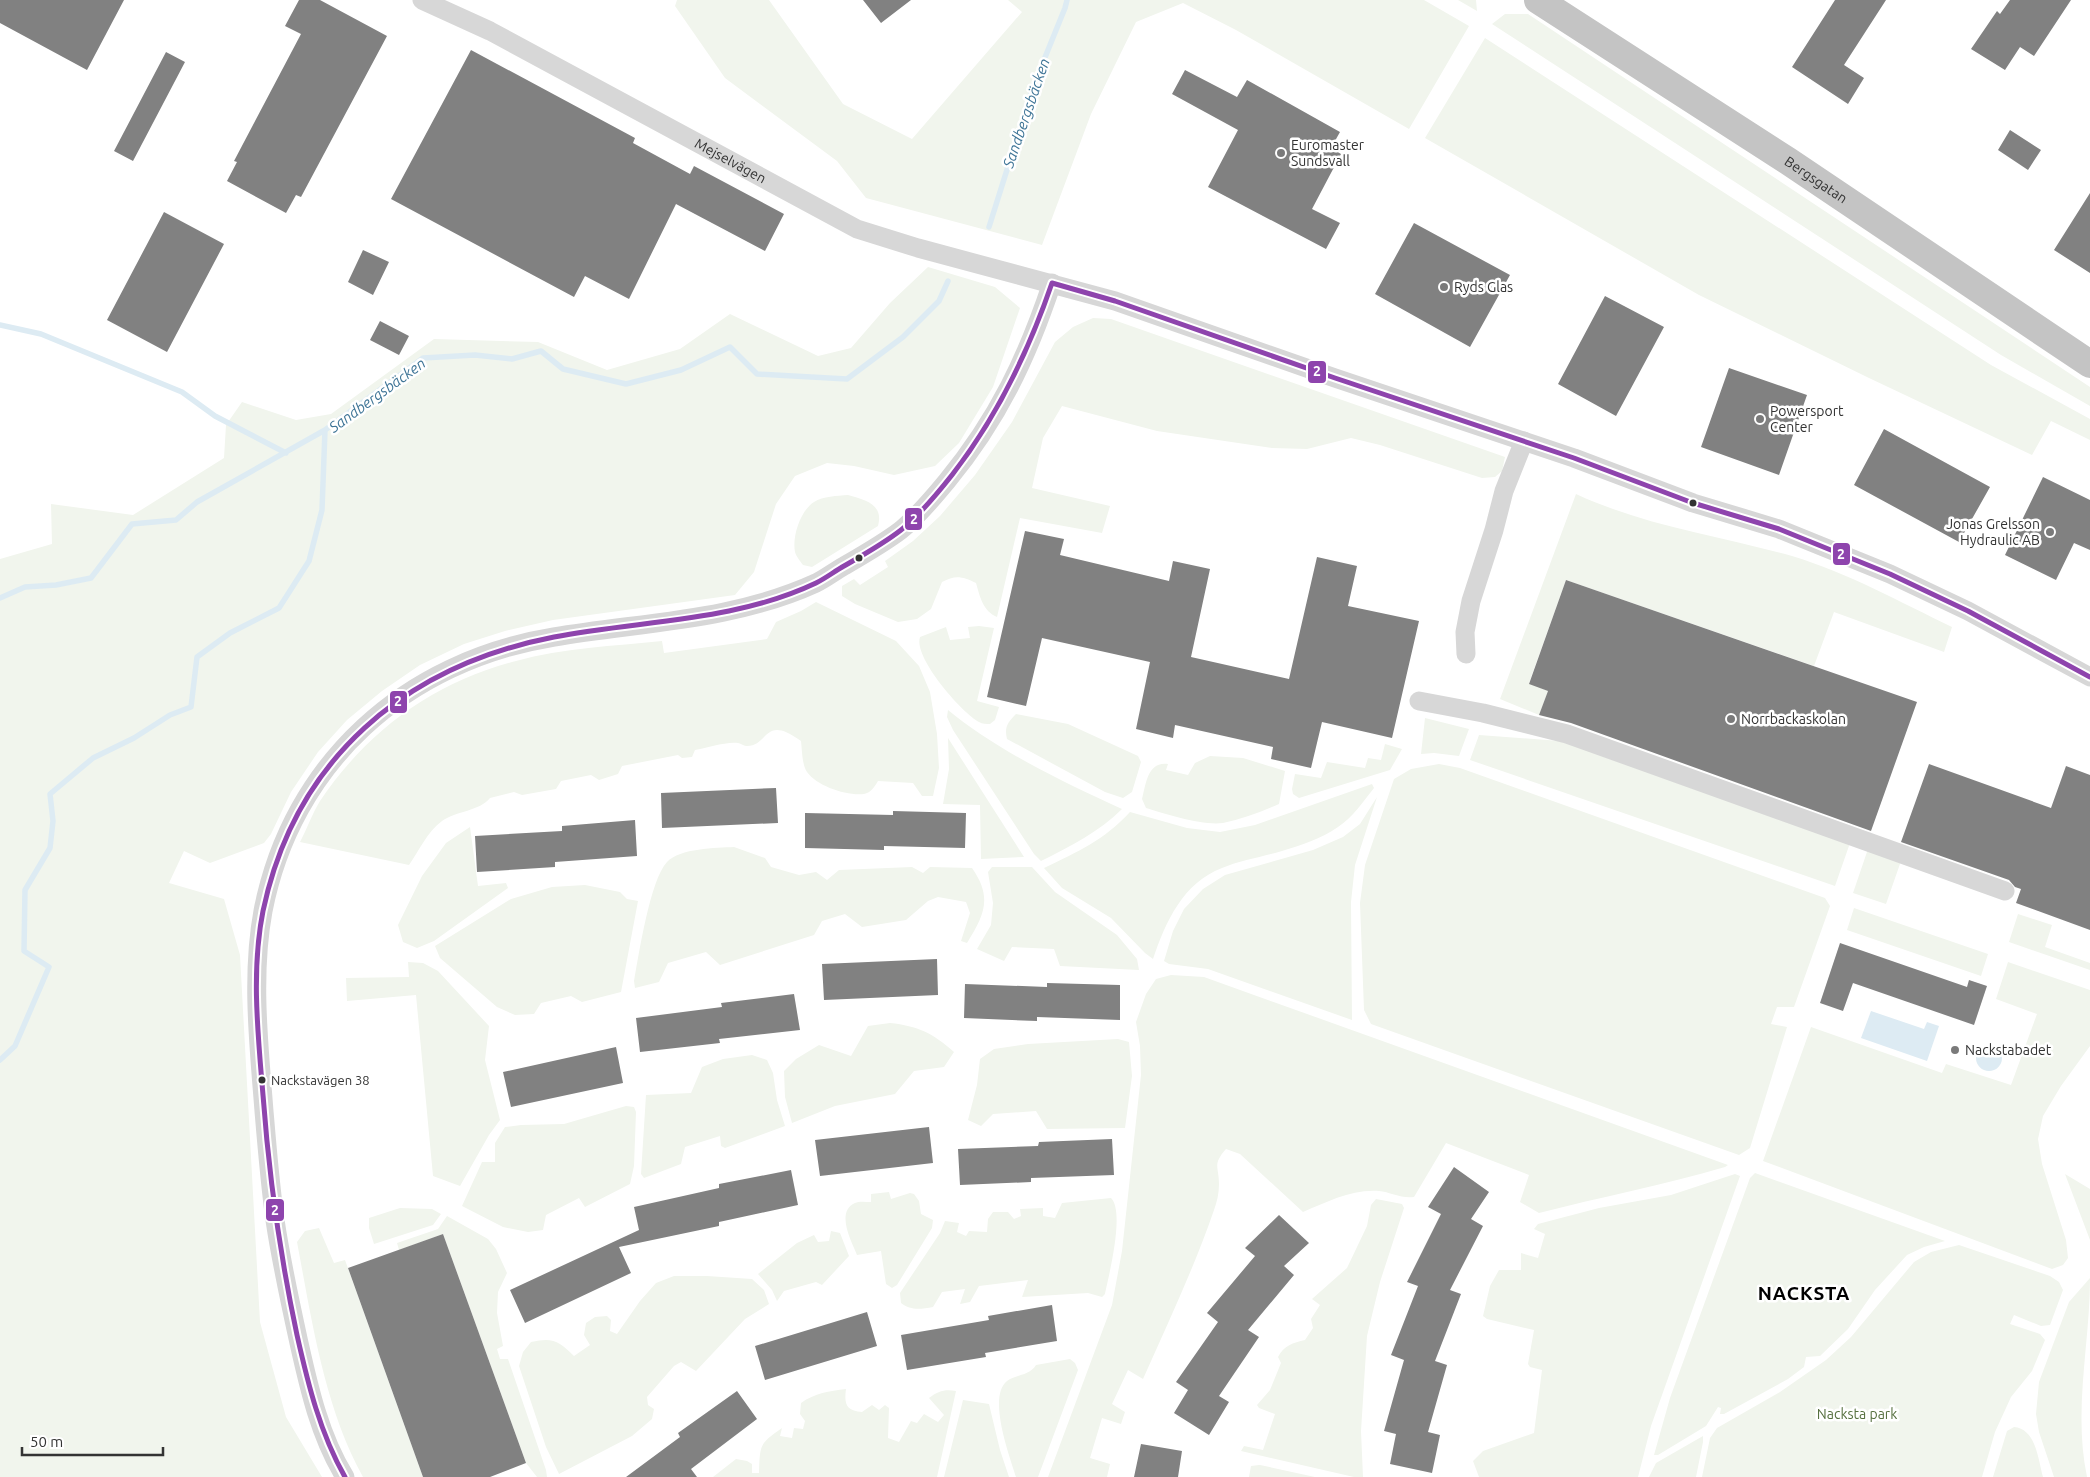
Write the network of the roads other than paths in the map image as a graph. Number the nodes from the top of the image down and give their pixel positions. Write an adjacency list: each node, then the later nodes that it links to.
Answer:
1 (422, 0): 3 (street, Mejselvägen)
2 (1538, 0): 4 (highway, Bergsgatan)
3 (1052, 283): 5 (street, Mejselvägen); 10 (street)
4 (2090, 364)
5 (1524, 441): 6 (street); 7 (street, Mejselvägen)
6 (1466, 654)
7 (2090, 677)
8 (1418, 701): 9 (street)
9 (2005, 891)
10 (345, 1477)

